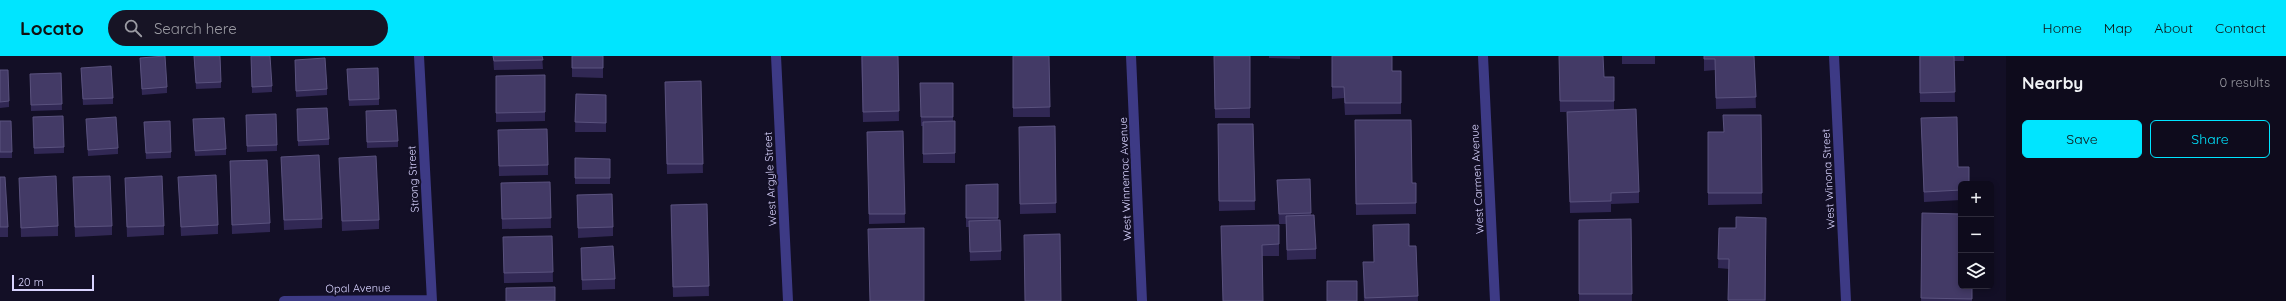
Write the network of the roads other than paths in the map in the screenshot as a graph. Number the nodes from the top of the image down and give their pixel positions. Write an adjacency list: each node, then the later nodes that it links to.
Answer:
1 (419, 56): 6 (street, Strong Street)
2 (776, 56): 8 (street, West Argyle Street)
3 (1132, 56): 9 (street, West Winnemac Avenue)
4 (1483, 56): 10 (street, West Carmen Avenue)
5 (1834, 56): 11 (street, West Winona Street)
6 (432, 300): 7 (street, Opal Avenue)
7 (284, 301)
8 (788, 301)
9 (1142, 301)
10 (1495, 301)
11 (1846, 301)

